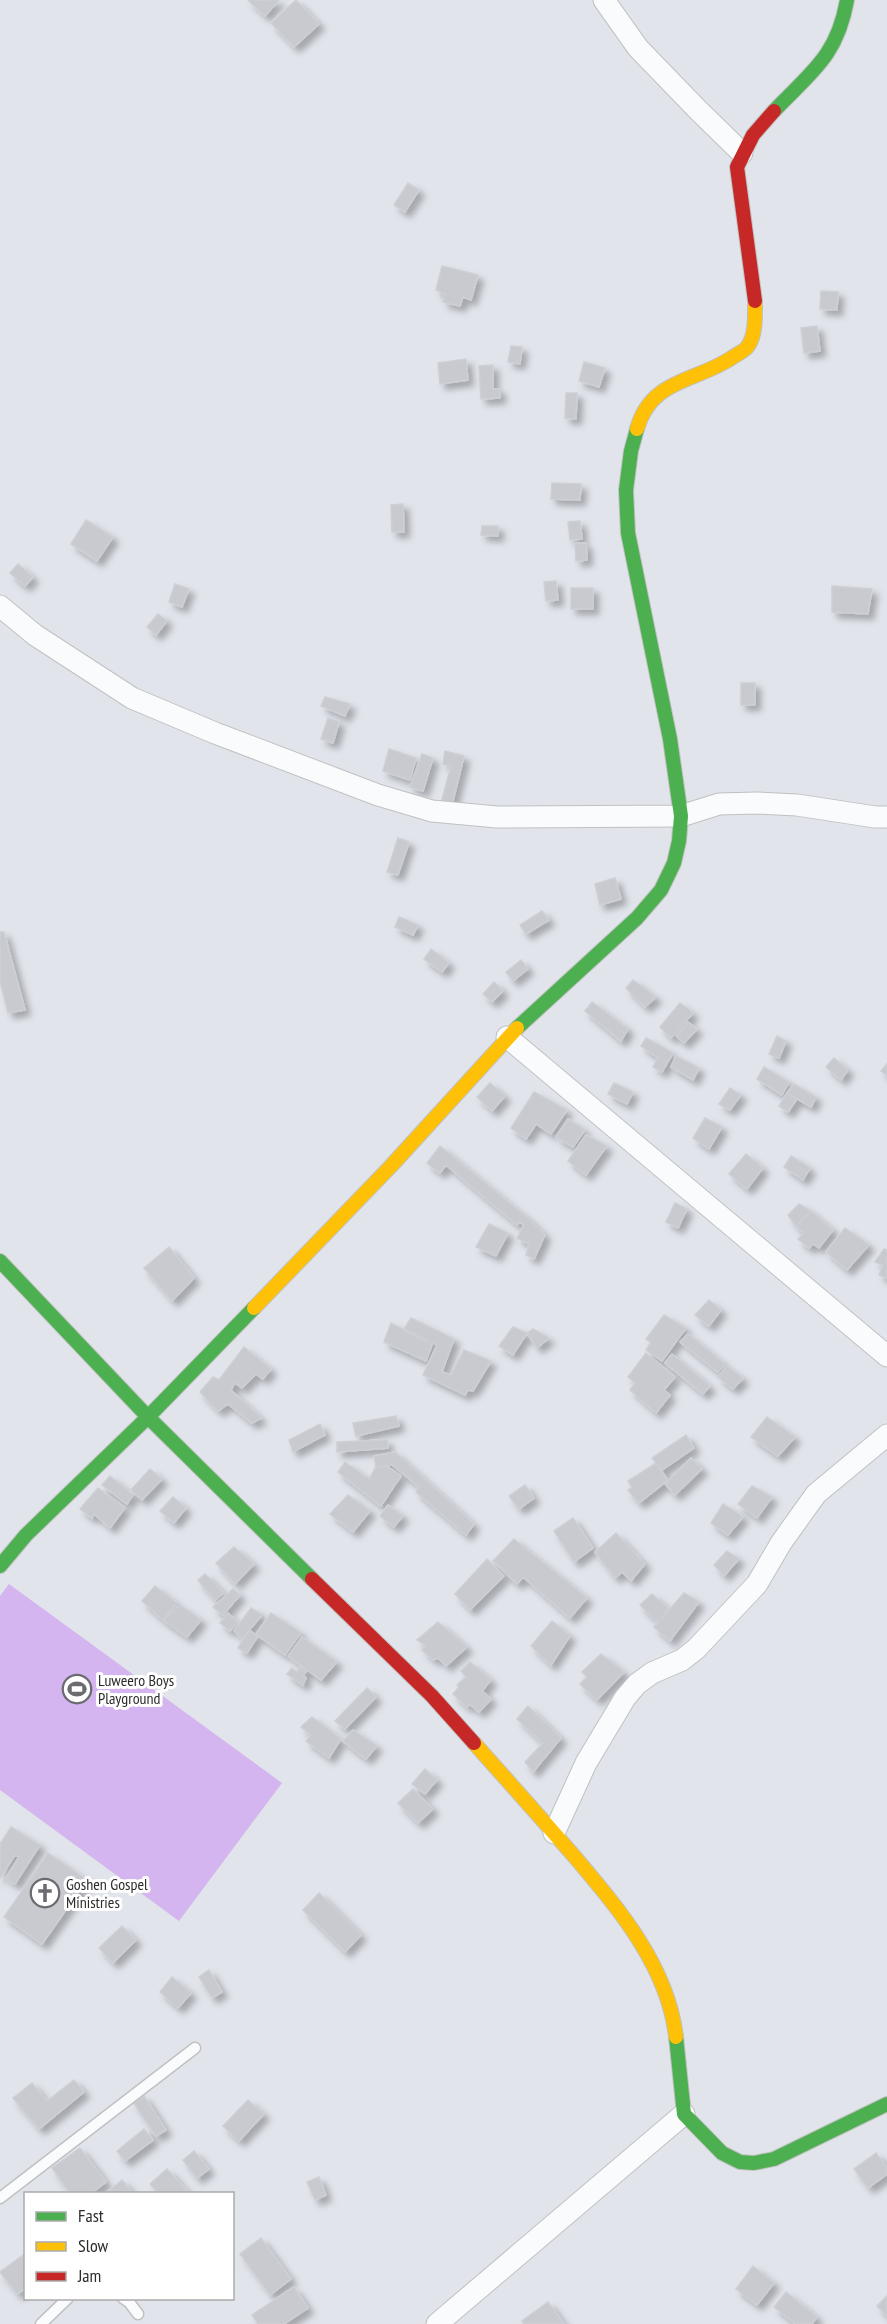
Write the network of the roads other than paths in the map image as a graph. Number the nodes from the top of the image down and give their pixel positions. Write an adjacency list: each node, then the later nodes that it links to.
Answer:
1 (604, 0): 3 (street)
2 (847, 0): 3 (street)
3 (742, 153): 5 (street)
4 (0, 606): 5 (street)
5 (681, 816): 6 (street); 7 (street)
6 (887, 817)
7 (507, 1037): 9 (street); 10 (street)
8 (0, 1261): 10 (street)
9 (887, 1356)
10 (148, 1417): 12 (street); 13 (street)
11 (887, 1435): 13 (street)
12 (0, 1566)
13 (554, 1833): 16 (street)
14 (195, 2048): 17 (lane)
15 (887, 2104): 16 (street)
16 (684, 2114): 22 (street)
17 (0, 2198)
18 (66, 2300): 21 (lane)
19 (126, 2300): 20 (lane)
20 (138, 2314)
21 (41, 2324)
22 (437, 2324)

